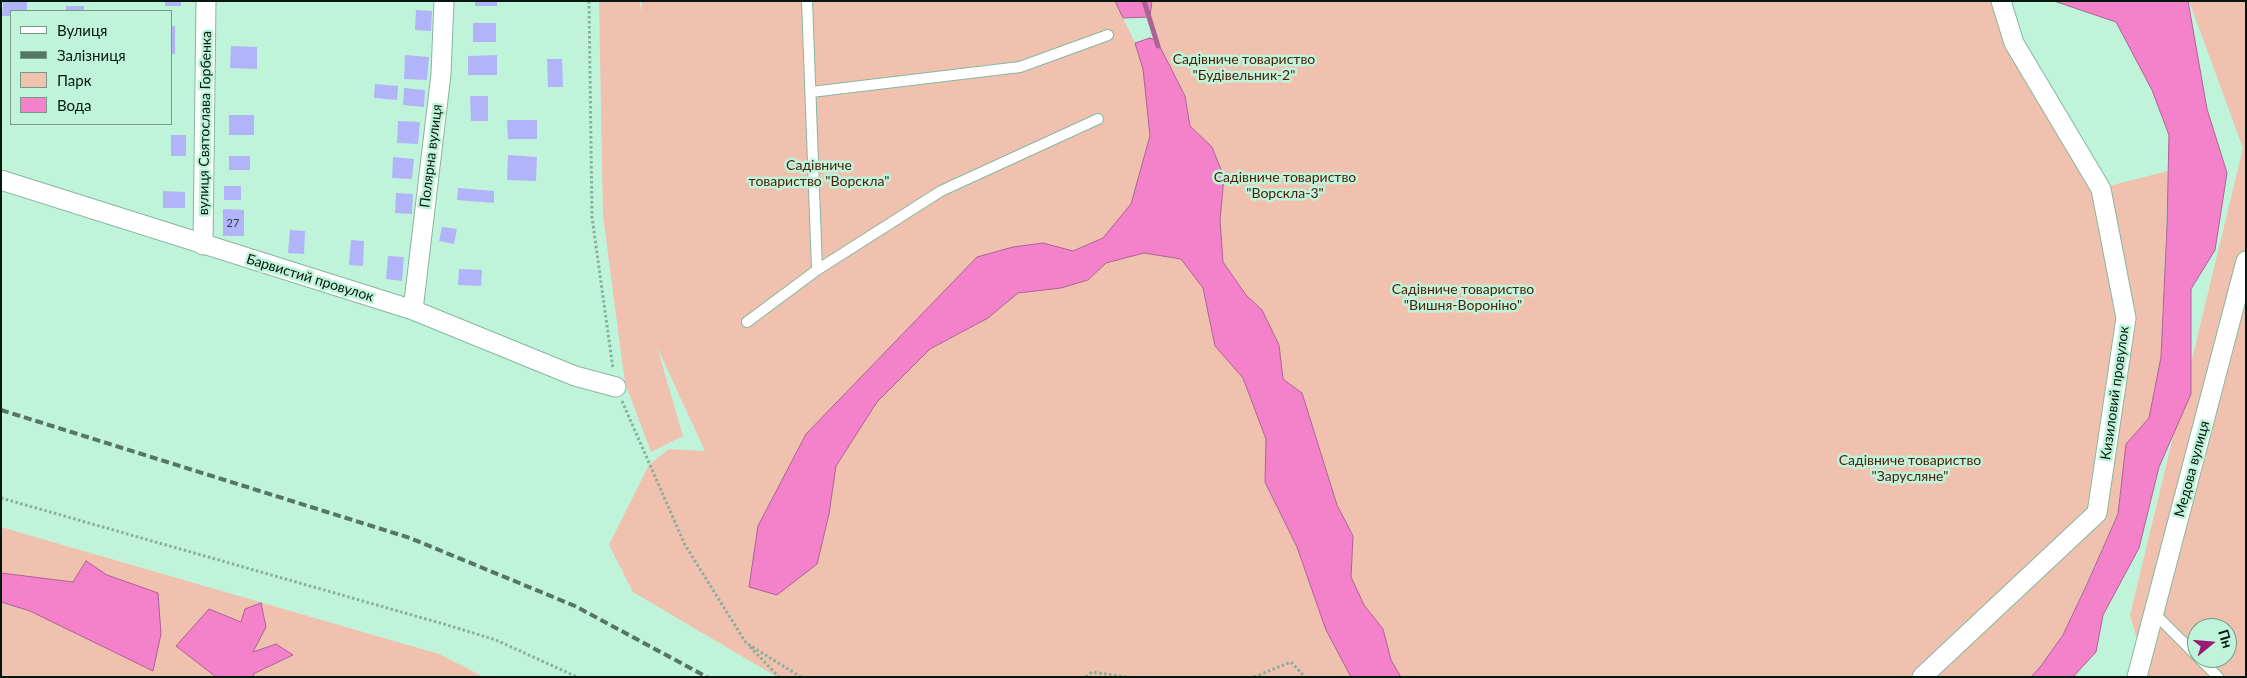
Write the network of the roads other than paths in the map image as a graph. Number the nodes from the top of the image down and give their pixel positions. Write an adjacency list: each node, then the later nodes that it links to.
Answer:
1 (206, 1): 9 (street, вулиця Святослава Горбенка)
2 (444, 1): 12 (street, Полярна вулиця)
3 (807, 1): 6 (lane)
4 (2001, 1): 18 (street, Кизиловий провулок)
5 (1108, 35): 6 (lane)
6 (811, 92): 11 (lane)
7 (1098, 119): 11 (lane)
8 (1, 180): 9 (street, Барвистий провулок)
9 (203, 244): 12 (street, Барвистий провулок)
10 (2246, 261): 15 (street, Медова вулиця)
11 (818, 270): 13 (lane)
12 (413, 310): 14 (street, Барвистий провулок)
13 (747, 322)
14 (616, 387)
15 (2154, 613): 16 (lane); 19 (street, Медова вулиця)
16 (2187, 646)
17 (2209, 668): 20 (lane)
18 (1922, 677)
19 (2137, 677)
20 (2218, 677)

